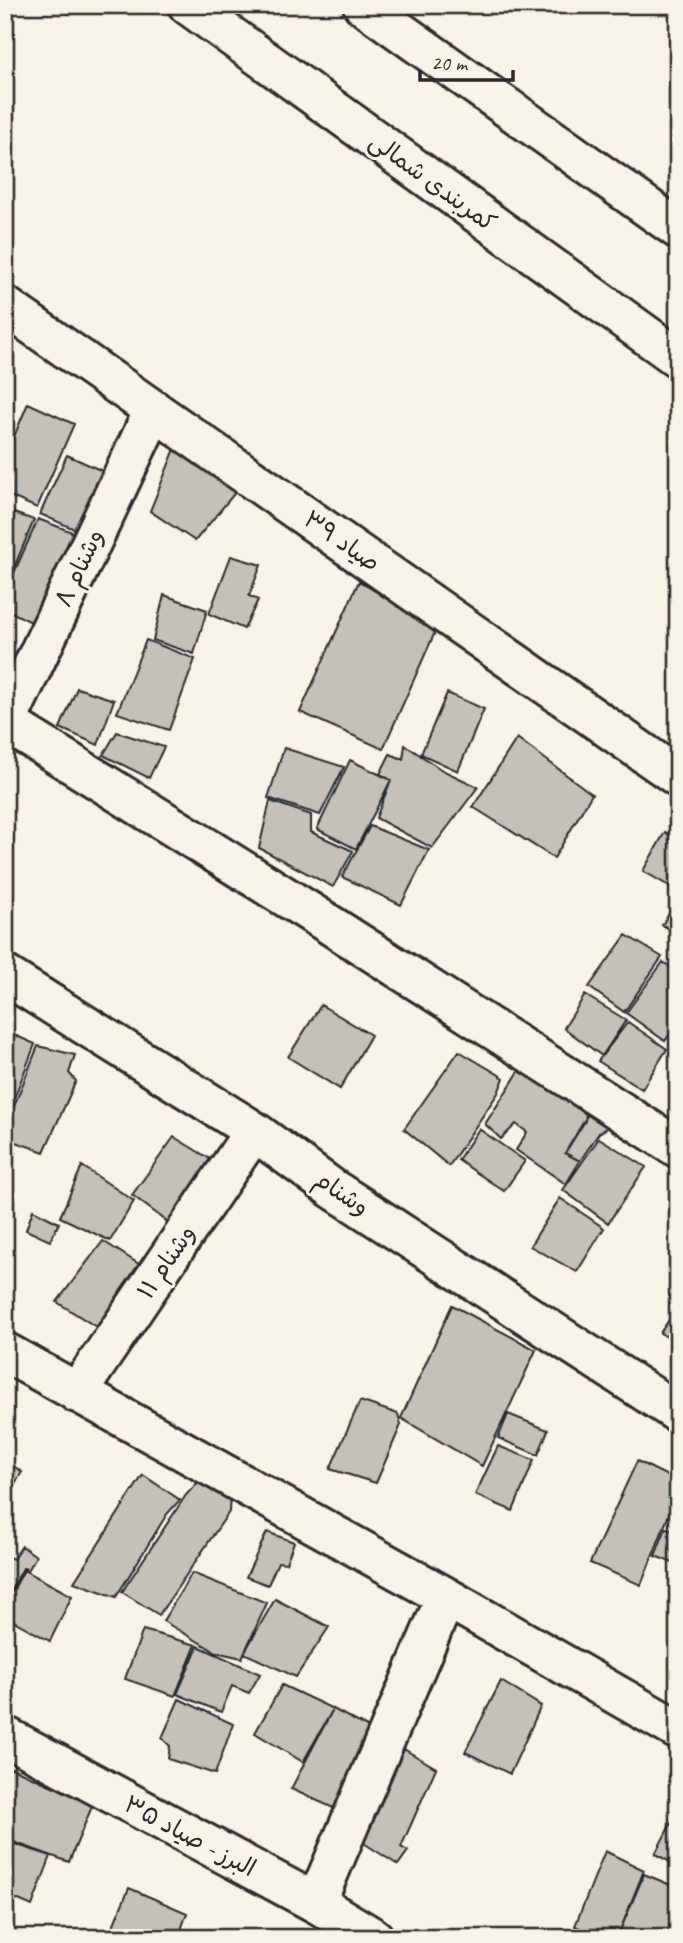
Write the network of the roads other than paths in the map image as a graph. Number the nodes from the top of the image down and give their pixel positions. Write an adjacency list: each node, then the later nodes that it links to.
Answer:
1 (188, 5): 5 (main road, کمربندی شمالی)
2 (363, 5): 3 (main road)
3 (678, 229)
4 (5, 306): 6 (main road, صیاد ۳۹)
5 (678, 358)
6 (153, 410): 7 (main road, وشنام ۸); 8 (main road, صیاد ۳۹)
7 (6, 723): 11 (main road)
8 (678, 777)
9 (5, 975): 10 (main road, وشنام)
10 (254, 1131): 13 (main road, وشنام ۱۱); 14 (main road, وشنام)
11 (678, 1147)
12 (5, 1352): 13 (main road)
13 (77, 1393): 15 (main road)
14 (678, 1413)
15 (446, 1597): 16 (main road); 18 (main road)
16 (678, 1731)
17 (5, 1736): 18 (main road, البرز - صیاد ۳۵)
18 (316, 1903): 19 (main road, البرز - صیاد ۳۵)
19 (374, 1938)

